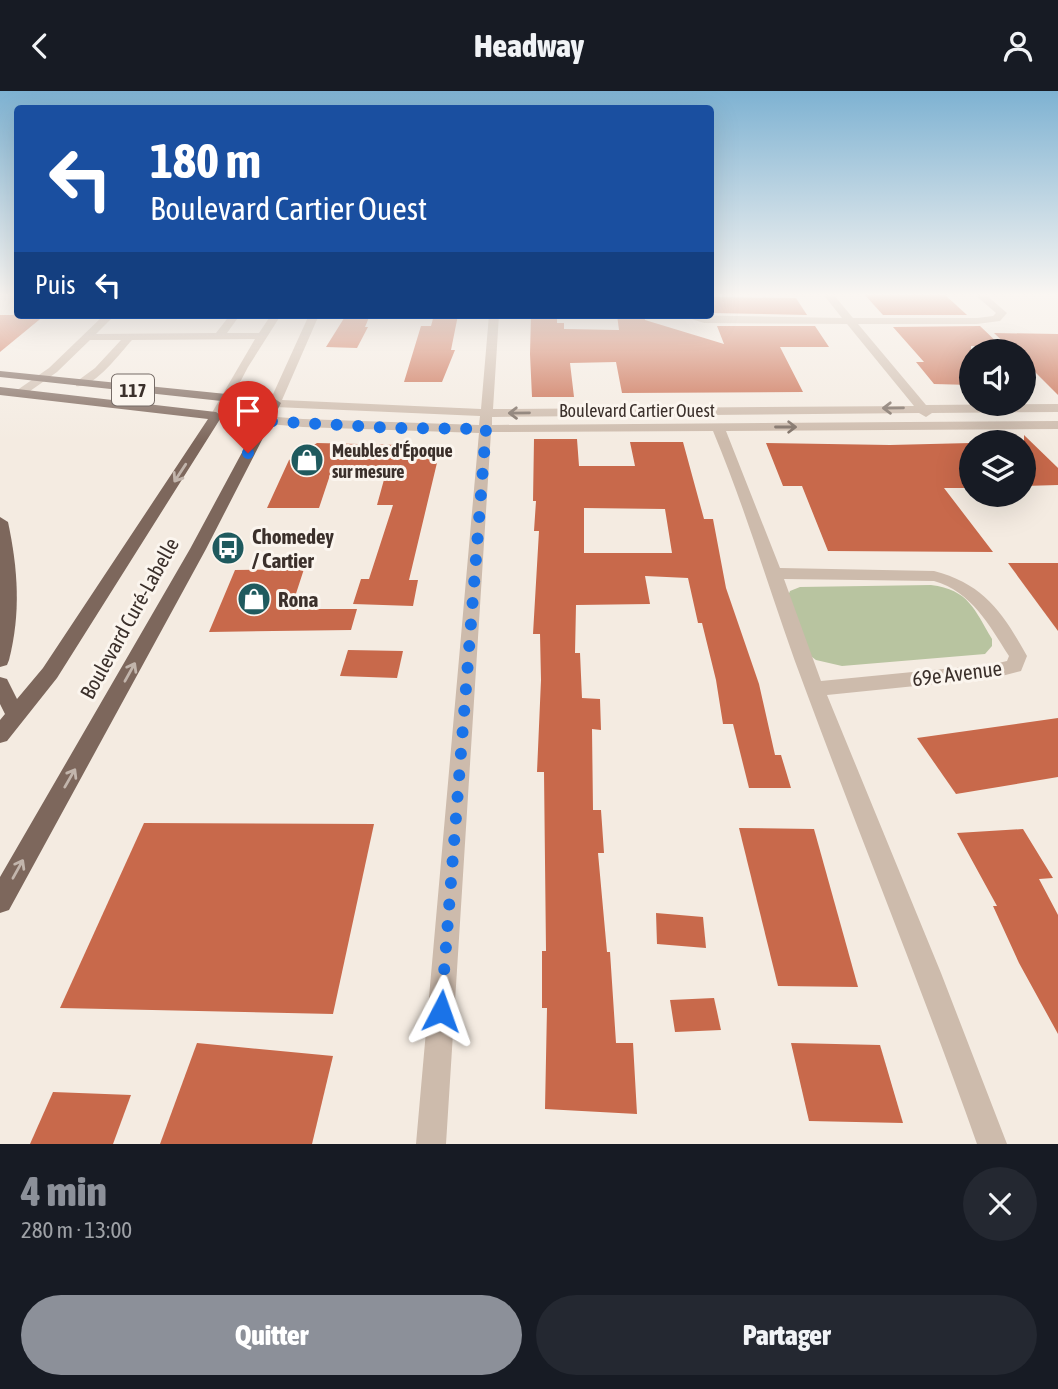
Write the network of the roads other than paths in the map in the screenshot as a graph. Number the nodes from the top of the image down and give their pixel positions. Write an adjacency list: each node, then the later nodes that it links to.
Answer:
1 (80, 343): 8 (street)
2 (123, 343): 9 (street)
3 (258, 343): 13 (street)
4 (302, 343): 12 (street)
5 (492, 343): 20 (street)
6 (868, 343): 14 (street)
7 (0, 374): 8 (main road, 117)
8 (41, 379): 9 (main road, 117); 11 (street)
9 (80, 384): 13 (main road, 117)
10 (0, 391): 11 (main road)
11 (19, 393): 13 (main road)
12 (275, 403): 13 (main road, 117); 19 (main road, Boulevard Curé-Labelle); 20 (street, Boulevard Cartier Ouest)
13 (221, 407): 19 (street, Boulevard Cartier Ouest); 29 (main road, Boulevard Curé-Labelle, one-way to 29)
14 (922, 408): 15 (street, Boulevard Cartier Ouest); 20 (street, Boulevard Cartier Ouest, one-way to 20); 21 (street)
15 (959, 408)
16 (1036, 408): 17 (street, Boulevard Cartier Ouest)
17 (1058, 408)
18 (1036, 409): 23 (street)
19 (265, 421): 20 (street, Boulevard Cartier Ouest); 31 (main road, Boulevard Curé-Labelle, one-way to 19)
20 (486, 421): 22 (street, Boulevard Cartier Ouest); 32 (street)
21 (937, 426): 22 (street, Boulevard Cartier Ouest, one-way to 21); 23 (street, Boulevard Cartier Ouest)
22 (718, 427): 25 (street)
23 (1057, 427)
24 (0, 522): 26 (main road)
25 (772, 573): 28 (street); 28 (street, 69e Avenue)
26 (0, 660)
27 (0, 684): 29 (main road)
28 (815, 689): 33 (street)
29 (15, 714): 30 (main road, Boulevard Curé-Labelle)
30 (0, 735)
31 (0, 901)
32 (430, 1144)
33 (992, 1144)

